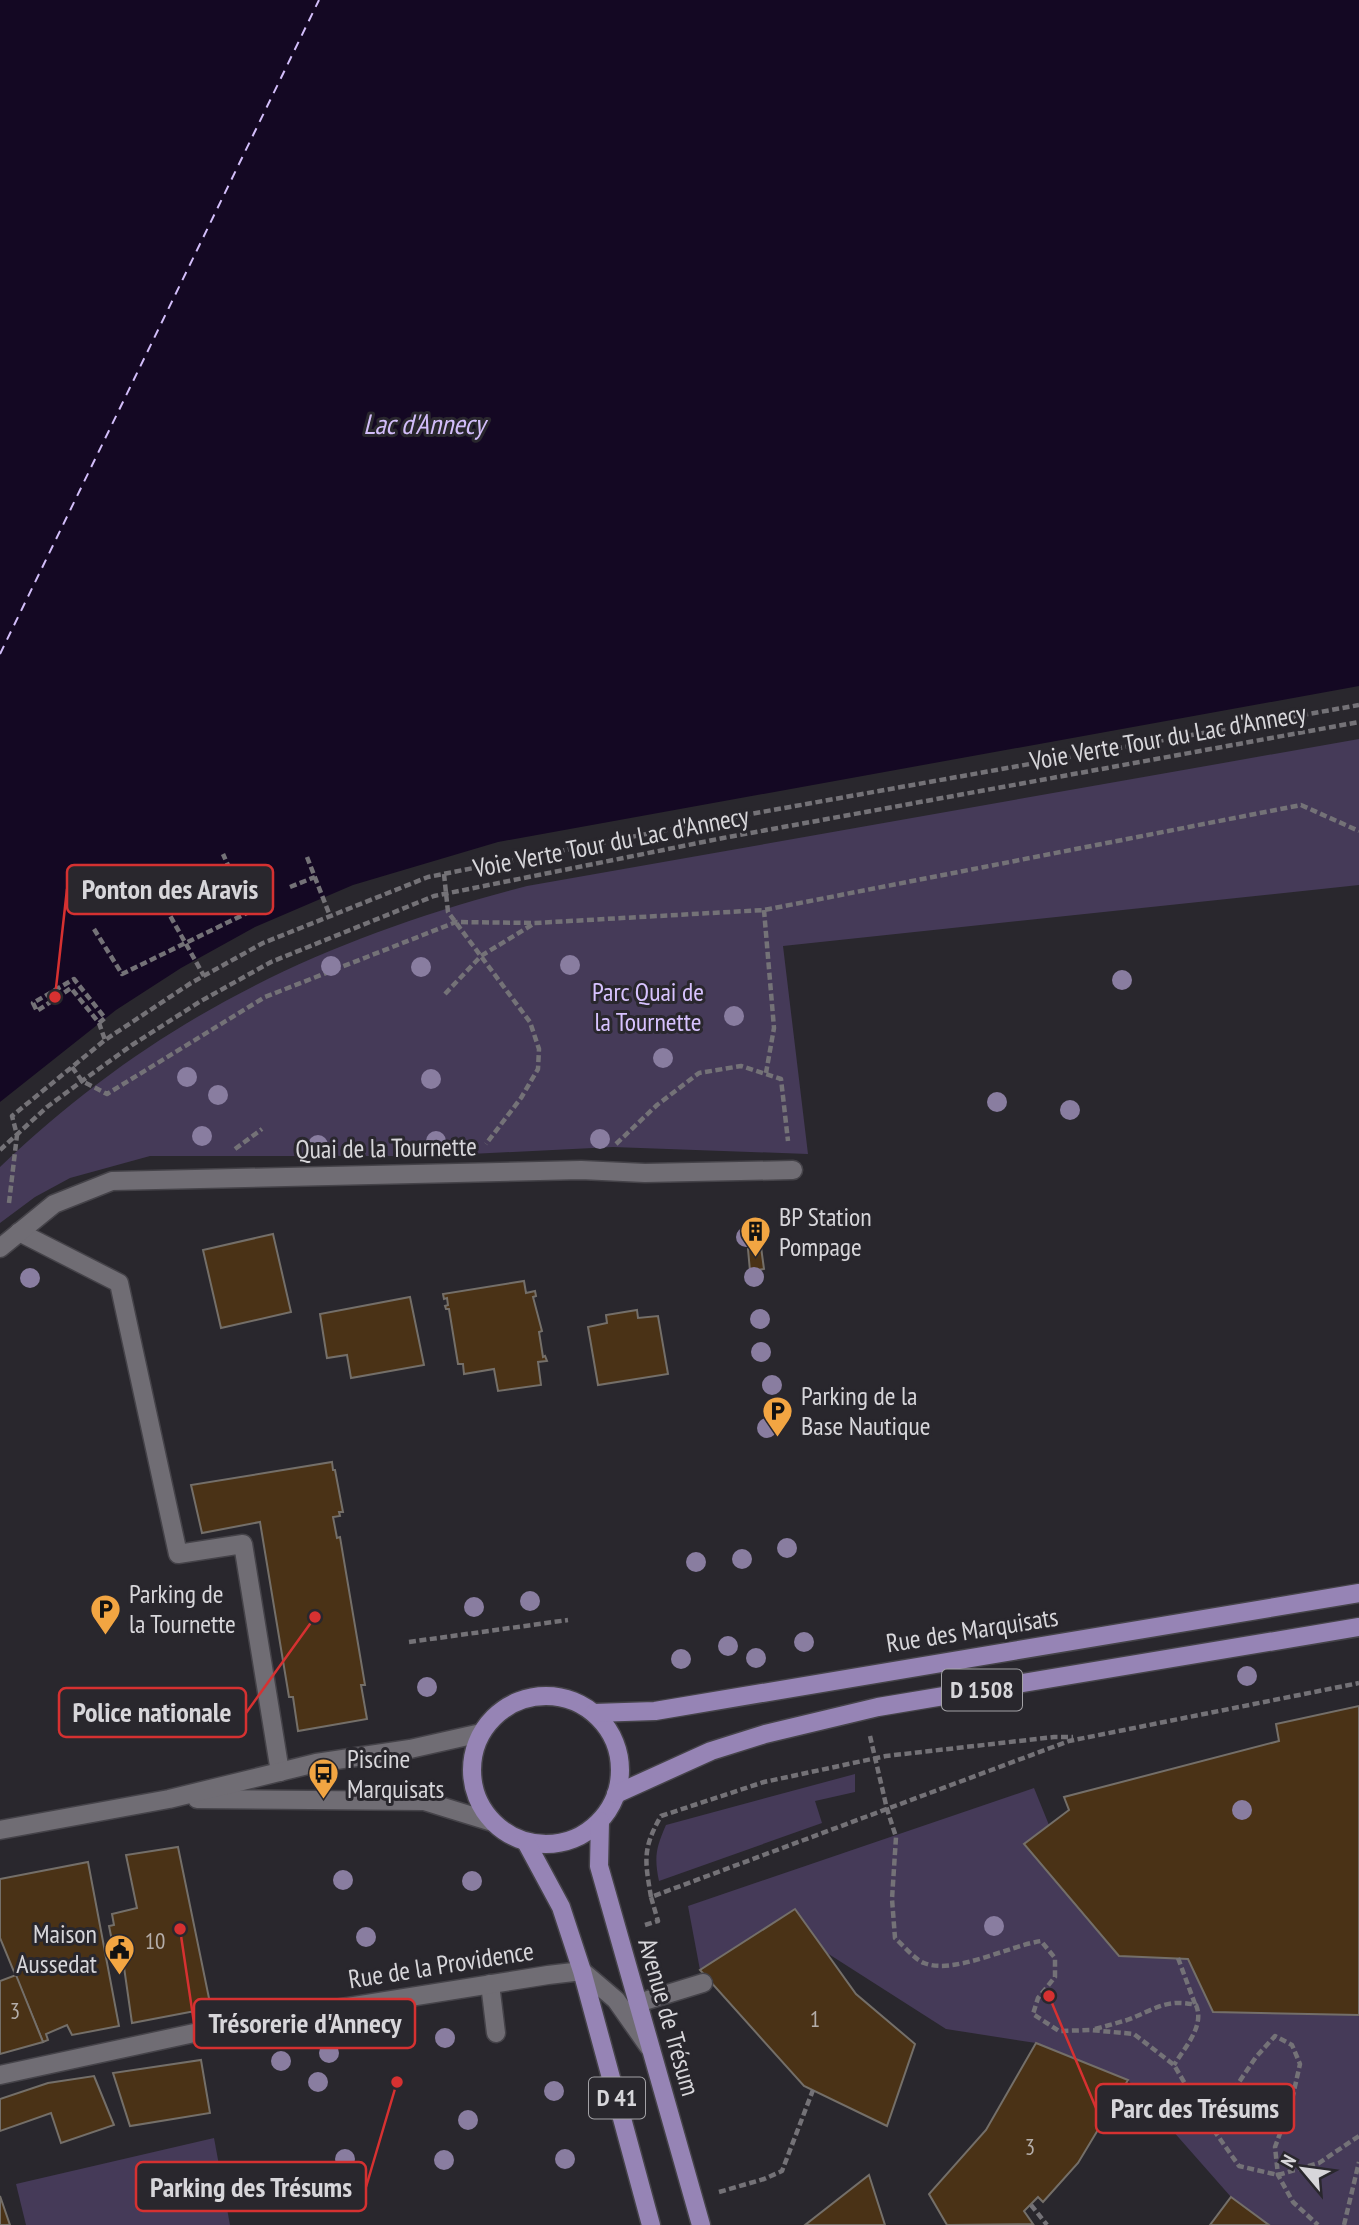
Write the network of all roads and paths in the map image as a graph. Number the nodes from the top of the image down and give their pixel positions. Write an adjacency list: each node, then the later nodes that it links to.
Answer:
1 (1359, 705): 6 (path)
2 (1359, 722): 10 (path, Voie Verte Tour du Lac d'Annecy)
3 (1359, 831): 11 (path)
4 (223, 854): 16 (path)
5 (307, 857): 7 (path)
6 (444, 874): 10 (path); 12 (path)
7 (315, 877): 8 (path); 12 (path)
8 (290, 887)
9 (155, 889): 16 (path)
10 (446, 894): 13 (path); 24 (path, Voie Verte Tour du Lac d'Annecy)
11 (764, 909): 14 (path); 23 (path)
12 (330, 916): 18 (path)
13 (456, 922): 14 (path); 17 (path); 24 (path)
14 (536, 923): 17 (path)
15 (94, 929): 16 (path)
16 (186, 943): 18 (path)
17 (481, 956): 19 (path); 29 (path)
18 (204, 976): 21 (path)
19 (445, 994)
20 (99, 1023): 20 (path); 21 (path)
21 (105, 1040): 22 (path)
22 (72, 1067): 24 (path); 25 (path)
23 (766, 1073): 27 (path); 28 (path)
24 (82, 1081): 25 (path, Voie Verte Tour du Lac d'Annecy)
25 (17, 1135): 26 (path, Voie Verte Tour du Lac d'Annecy); 30 (path)
26 (0, 1150)
27 (592, 1170): 28 (main road, Quai de la Tournette); 29 (main road, Quai de la Tournette)
28 (793, 1170)
29 (481, 1172): 31 (main road, Quai de la Tournette)
30 (9, 1206)
31 (19, 1232): 32 (main road, Quai de la Tournette); 43 (main road)
32 (0, 1248)
33 (1359, 1593): 39 (main road, Rue des Marquisats / D 1508)
34 (568, 1620): 36 (path)
35 (1359, 1627): 38 (main road, D 1508)
36 (409, 1642)
37 (1359, 1683): 41 (path)
38 (864, 1712): 42 (path); 44 (main road, D 1508)
39 (594, 1713): 40 (main road); 44 (main road)
40 (481, 1733): 43 (main road); 48 (main road)
41 (1087, 1737): 42 (path); 46 (path)
42 (876, 1758): 46 (path); 51 (path)
43 (280, 1772): 45 (main road)
44 (616, 1794): 47 (main road)
45 (169, 1799): 48 (main road); 49 (main road)
46 (887, 1809): 51 (path); 59 (path)
47 (600, 1821): 50 (main road); 52 (main road, Avenue de Trésum / D 41)
48 (492, 1822): 50 (main road)
49 (0, 1830)
50 (526, 1842): 54 (main road, D 41)
51 (651, 1897): 52 (path)
52 (619, 1933): 57 (main road, Avenue de Trésum / D 41)
53 (1178, 1958): 58 (path)
54 (582, 1971): 56 (main road, Rue de la Providence); 61 (main road); 71 (main road, D 41)
55 (703, 1983): 57 (main road)
56 (490, 1984): 60 (main road); 63 (main road, Rue de la Providence)
57 (638, 2003): 61 (main road, Avenue de Trésum / D 41)
58 (1196, 2005): 59 (path); 62 (path)
59 (1091, 2030): 62 (path)
60 (496, 2033)
61 (650, 2049): 69 (main road, Avenue de Trésum / D 41)
62 (1174, 2065): 65 (path)
63 (0, 2075)
64 (813, 2090): 69 (path)
65 (1191, 2094): 68 (path); 68 (path)
66 (1359, 2136): 68 (path)
67 (1359, 2162): 75 (path)
68 (1278, 2175): 74 (path)
69 (694, 2199): 72 (main road, Avenue de Trésum / D 41)
70 (1031, 2205): 73 (path)
71 (650, 2225)
72 (701, 2225)
73 (1047, 2225)
74 (1318, 2225)
75 (1344, 2225)

